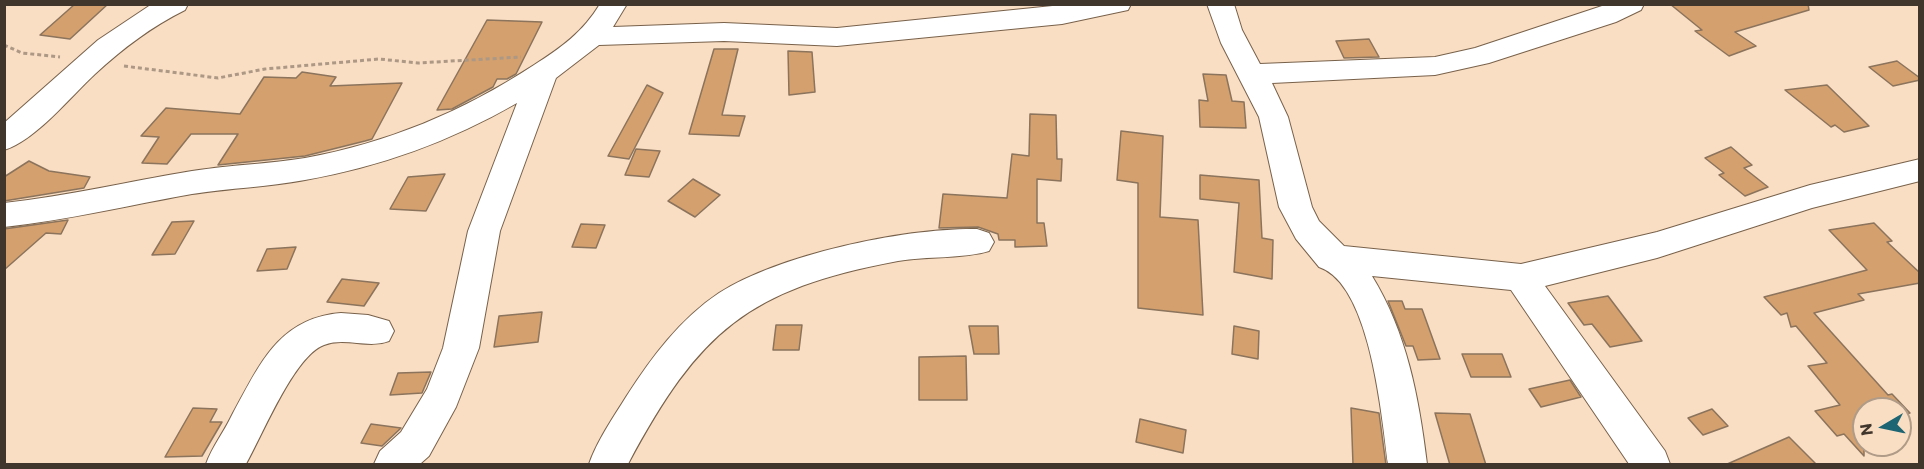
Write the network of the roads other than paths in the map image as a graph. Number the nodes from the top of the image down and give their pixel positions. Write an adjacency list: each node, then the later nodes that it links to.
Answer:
1 (175, 4): 10 (street)
2 (614, 4): 7 (street)
3 (1118, 4): 7 (street)
4 (1220, 4): 9 (street)
5 (1631, 4): 6 (street)
6 (1599, 10): 9 (street)
7 (595, 36): 8 (street)
8 (536, 64): 12 (street); 18 (street)
9 (1252, 74): 14 (street)
10 (4, 139)
11 (1920, 170): 15 (street)
12 (4, 215)
13 (977, 242): 19 (street)
14 (1331, 258): 15 (street); 20 (street)
15 (1521, 278): 21 (street)
16 (376, 331): 17 (street)
17 (225, 465)
18 (394, 465)
19 (608, 465)
20 (1407, 465)
21 (1651, 465)

